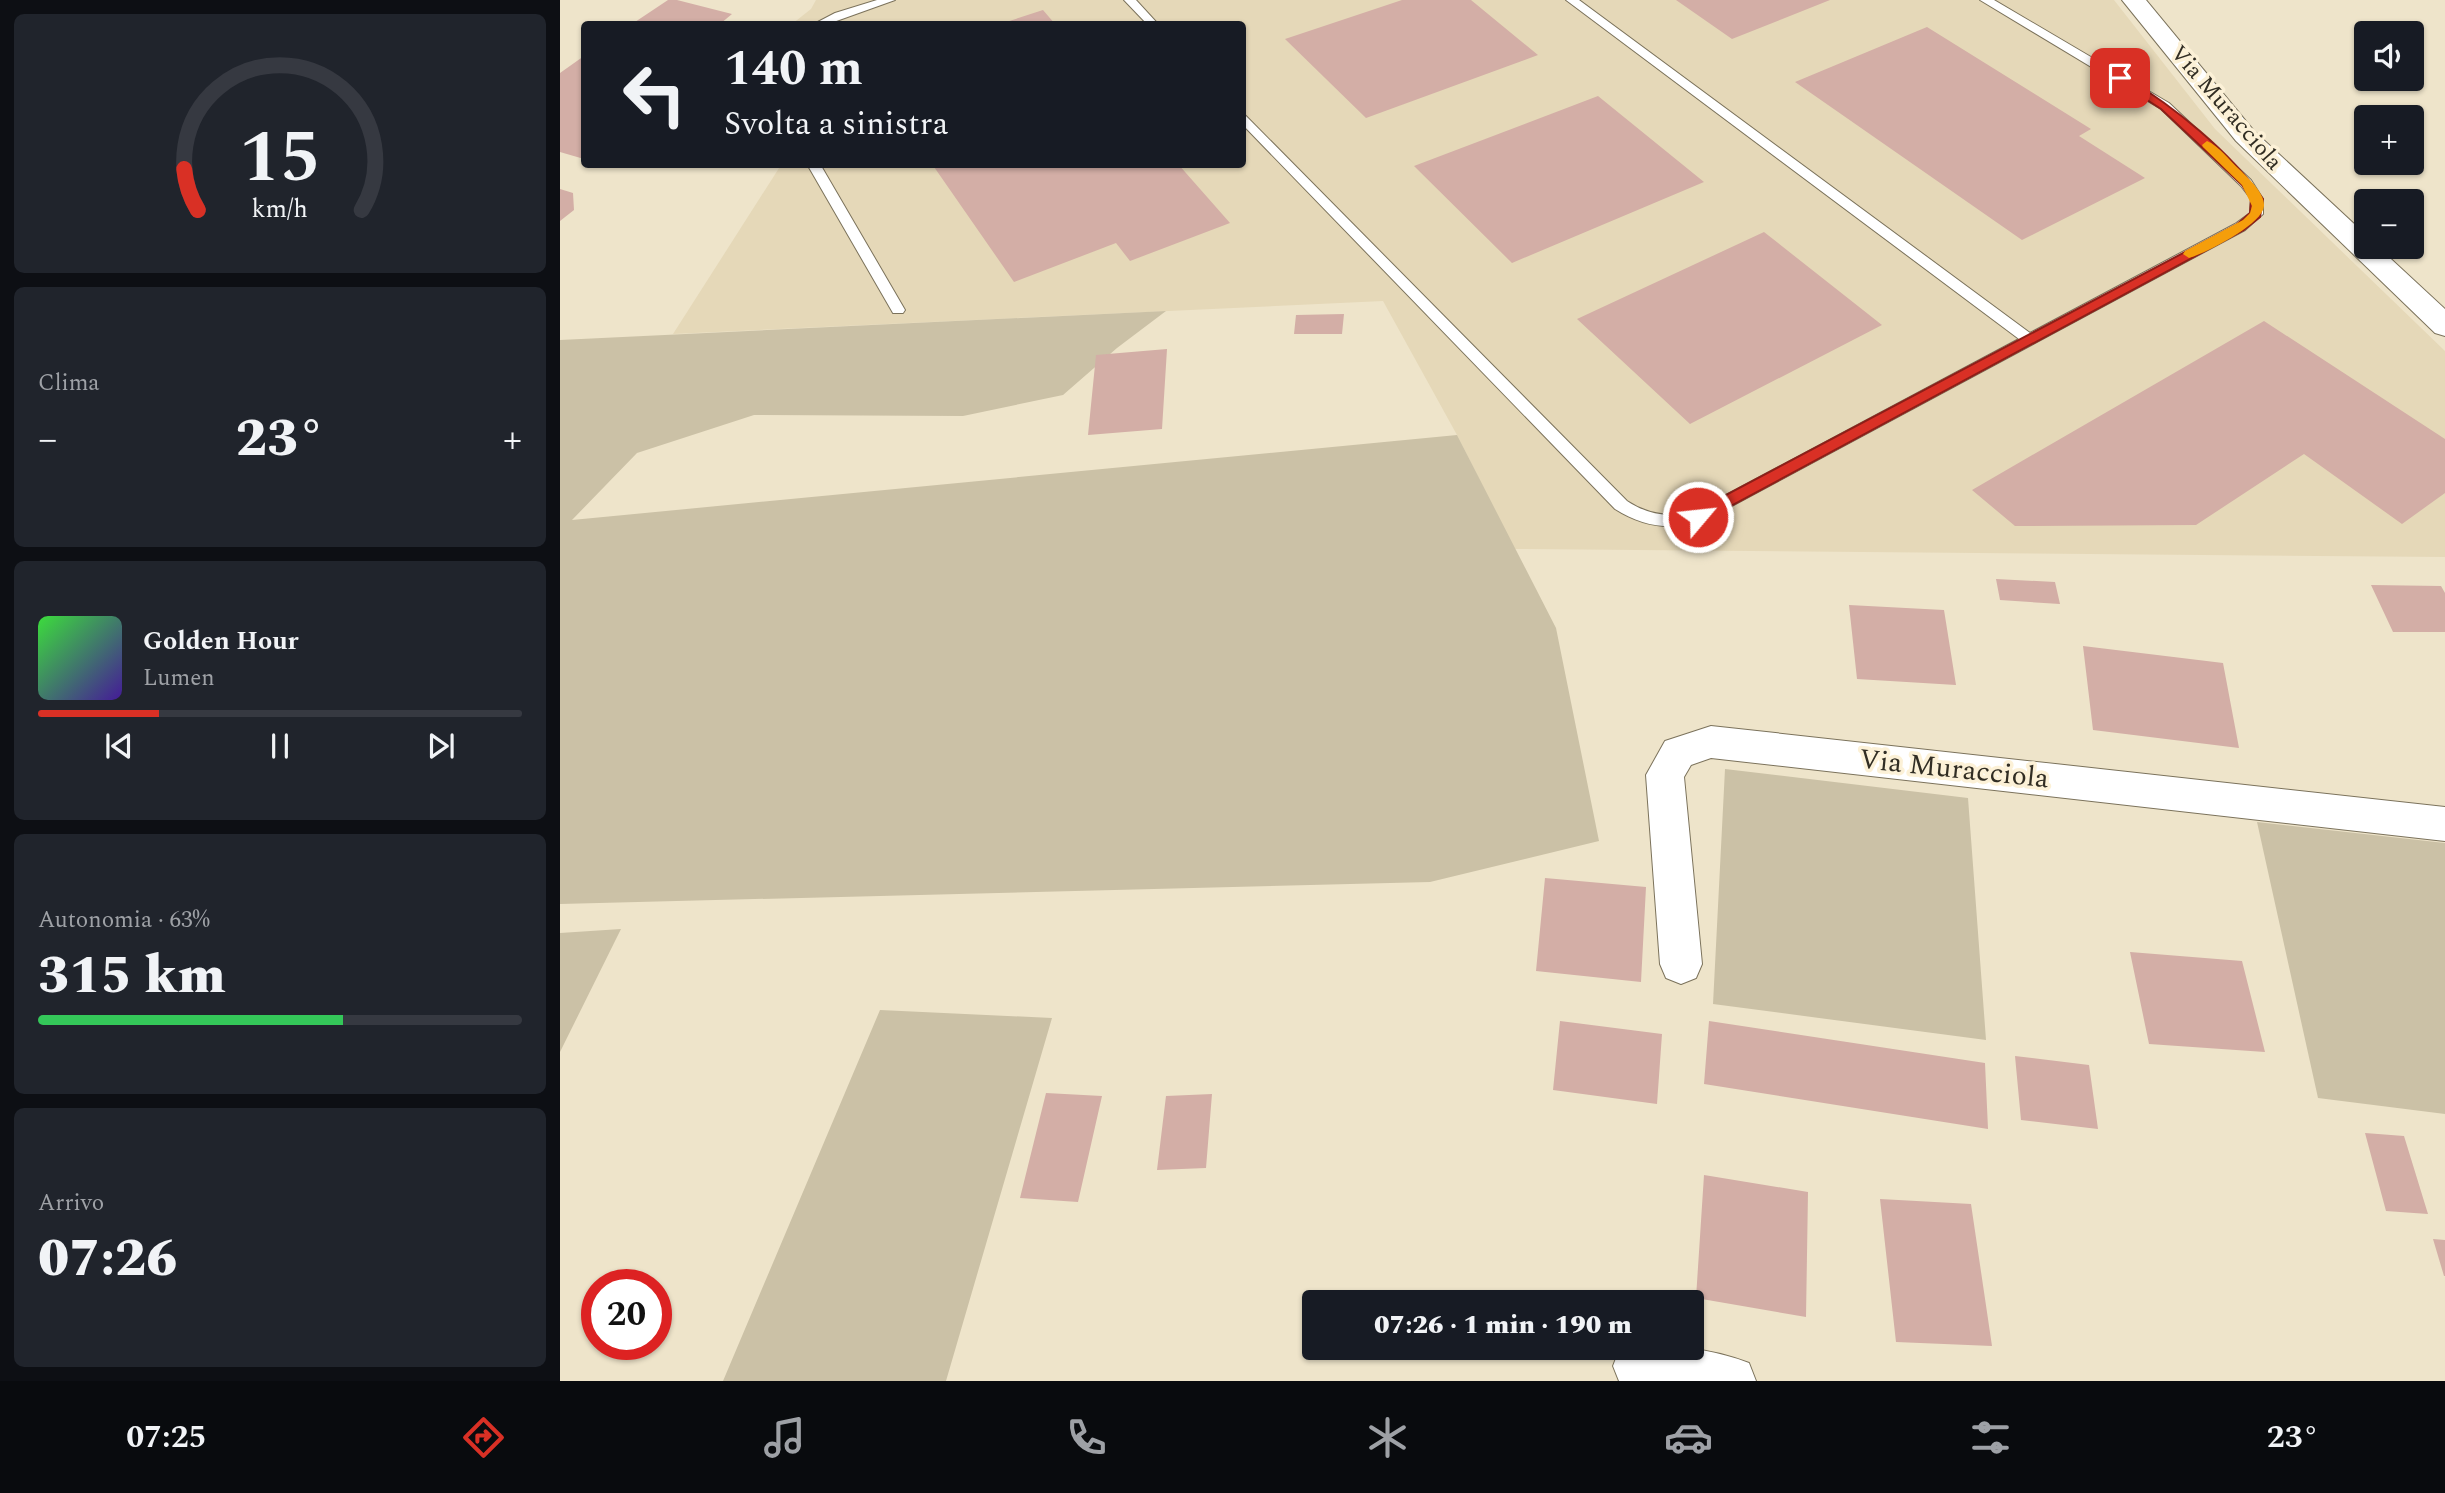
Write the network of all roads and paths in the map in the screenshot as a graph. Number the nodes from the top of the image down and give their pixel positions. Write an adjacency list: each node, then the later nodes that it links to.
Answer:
1 (889, 0): 6 (lane)
2 (1129, 0): 7 (lane)
3 (1572, 0): 12 (lane)
4 (1986, 0): 12 (lane)
5 (2134, 0): 11 (street, Via Muracciola)
6 (826, 21)
7 (1150, 21)
8 (1246, 120): 12 (lane)
9 (815, 168): 10 (lane)
10 (898, 310)
11 (2445, 326)
12 (2028, 340)
13 (2445, 824): 14 (street, Via Muracciola)
14 (1681, 964)
15 (1638, 1366): 16 (street)
16 (1731, 1381)

